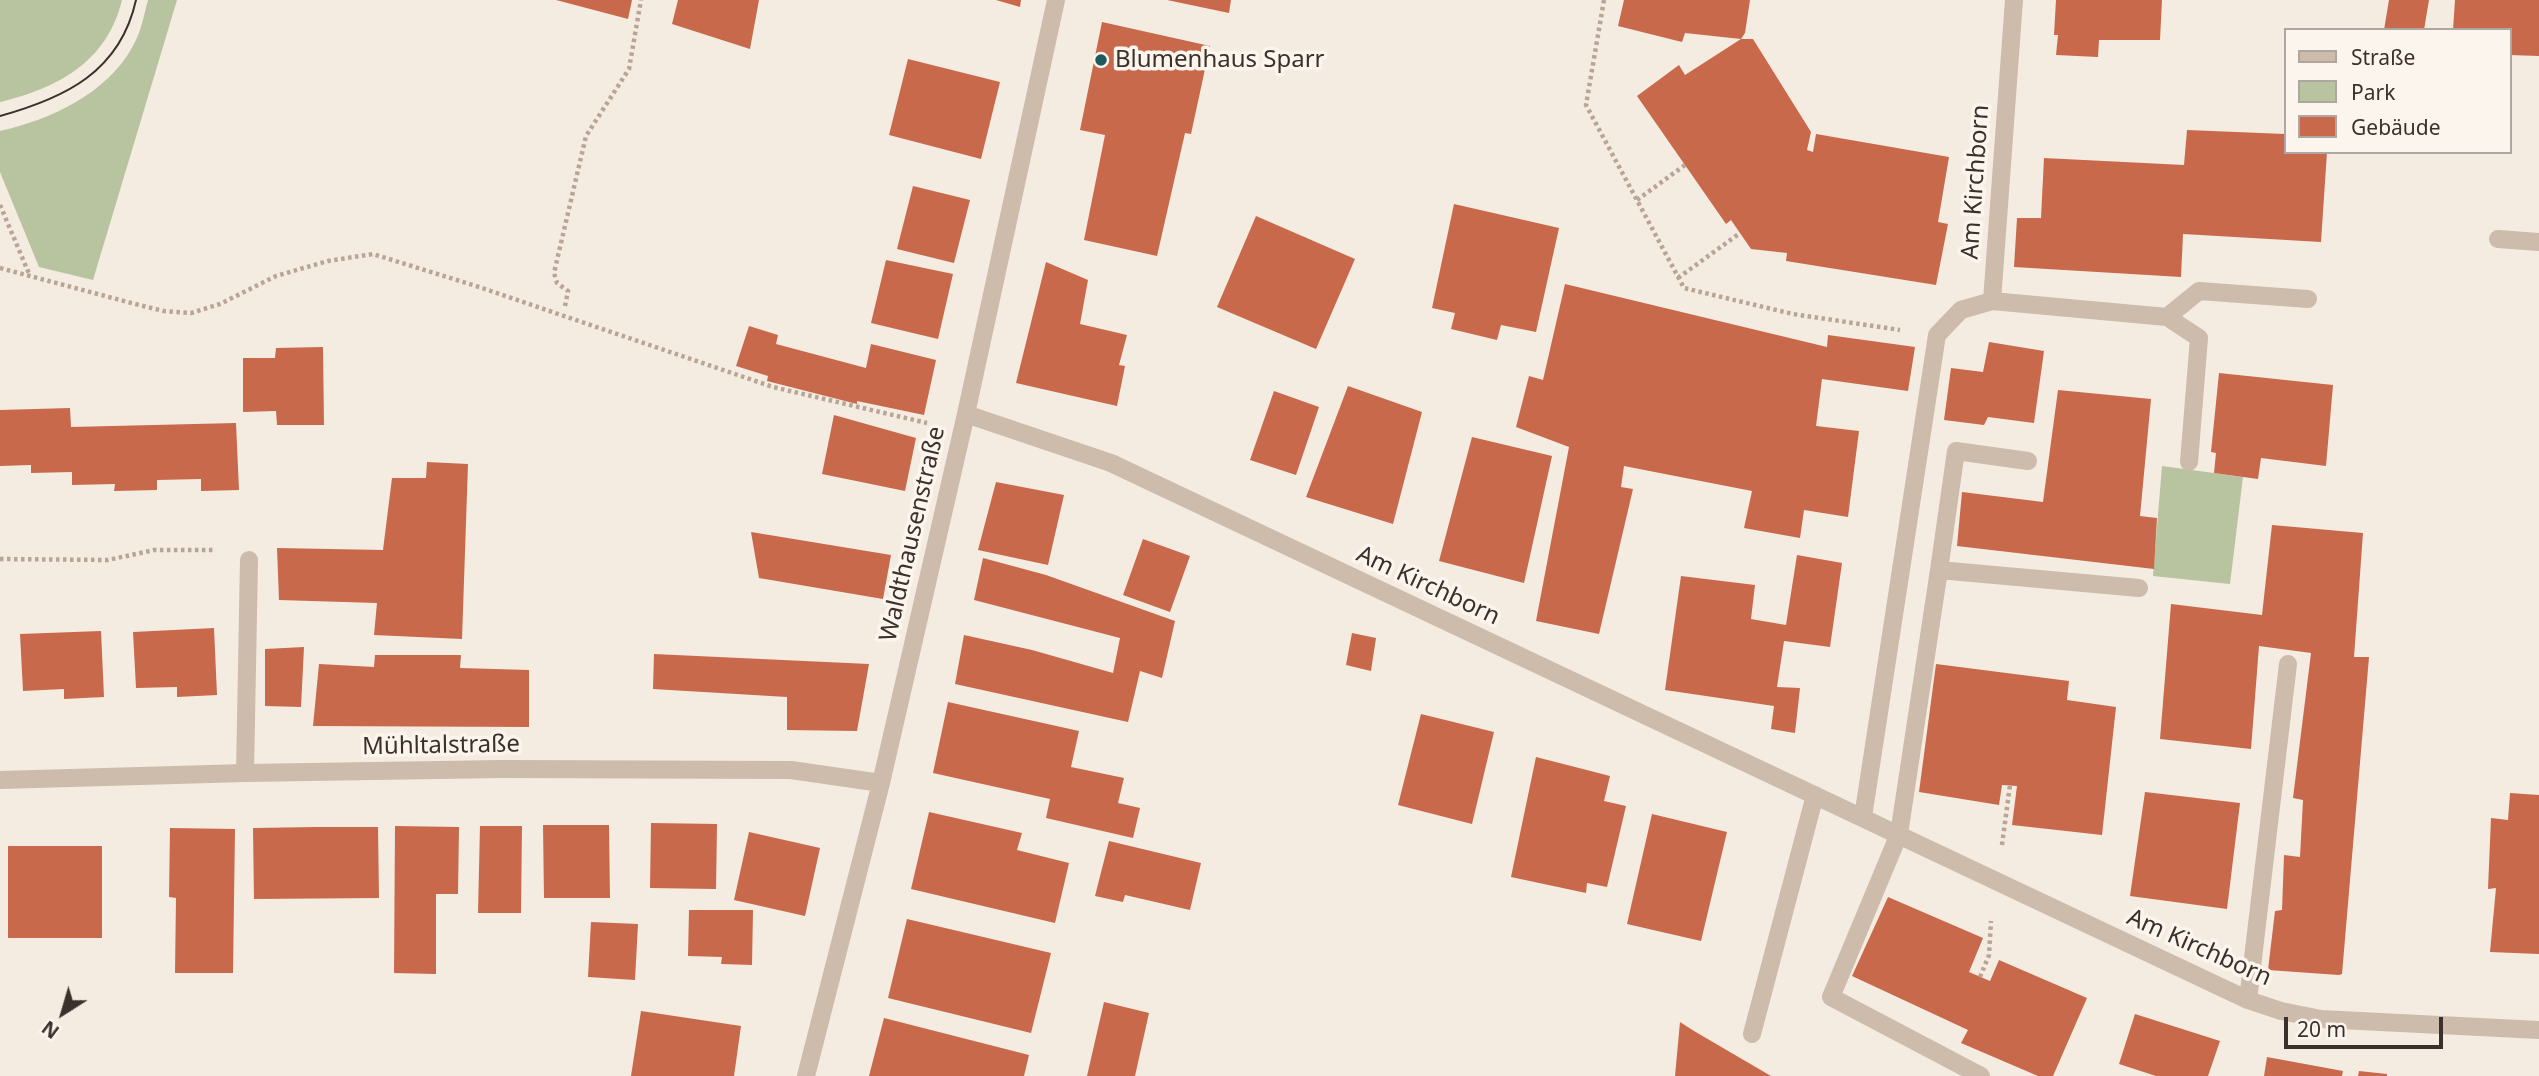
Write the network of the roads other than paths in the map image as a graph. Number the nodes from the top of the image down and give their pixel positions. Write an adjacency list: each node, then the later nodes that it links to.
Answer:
1 (1056, 0): 8 (street, Waldthausenstraße)
2 (2014, 0): 6 (street, Am Kirchborn)
3 (2498, 239): 4 (street)
4 (2539, 242)
5 (2308, 299): 7 (street)
6 (1992, 301): 7 (street); 19 (street)
7 (2166, 317): 10 (street)
8 (966, 414): 17 (street, Waldthausenstraße); 18 (street, Am Kirchborn)
9 (2028, 461): 12 (street)
10 (2189, 461)
11 (249, 560): 15 (street)
12 (1939, 570): 13 (street); 20 (street)
13 (2138, 588)
14 (2288, 664): 21 (street)
15 (245, 773): 16 (street, Mühltalstraße); 17 (street, Mühltalstraße)
16 (0, 780)
17 (881, 783): 24 (street, Waldthausenstraße)
18 (1815, 795): 19 (street, Am Kirchborn); 23 (street)
19 (1863, 817): 20 (street, Am Kirchborn)
20 (1899, 834): 21 (street, Am Kirchborn); 25 (street)
21 (2248, 1000): 22 (street, Am Kirchborn)
22 (2539, 1030)
23 (1752, 1034)
24 (806, 1076)
25 (1981, 1076)

